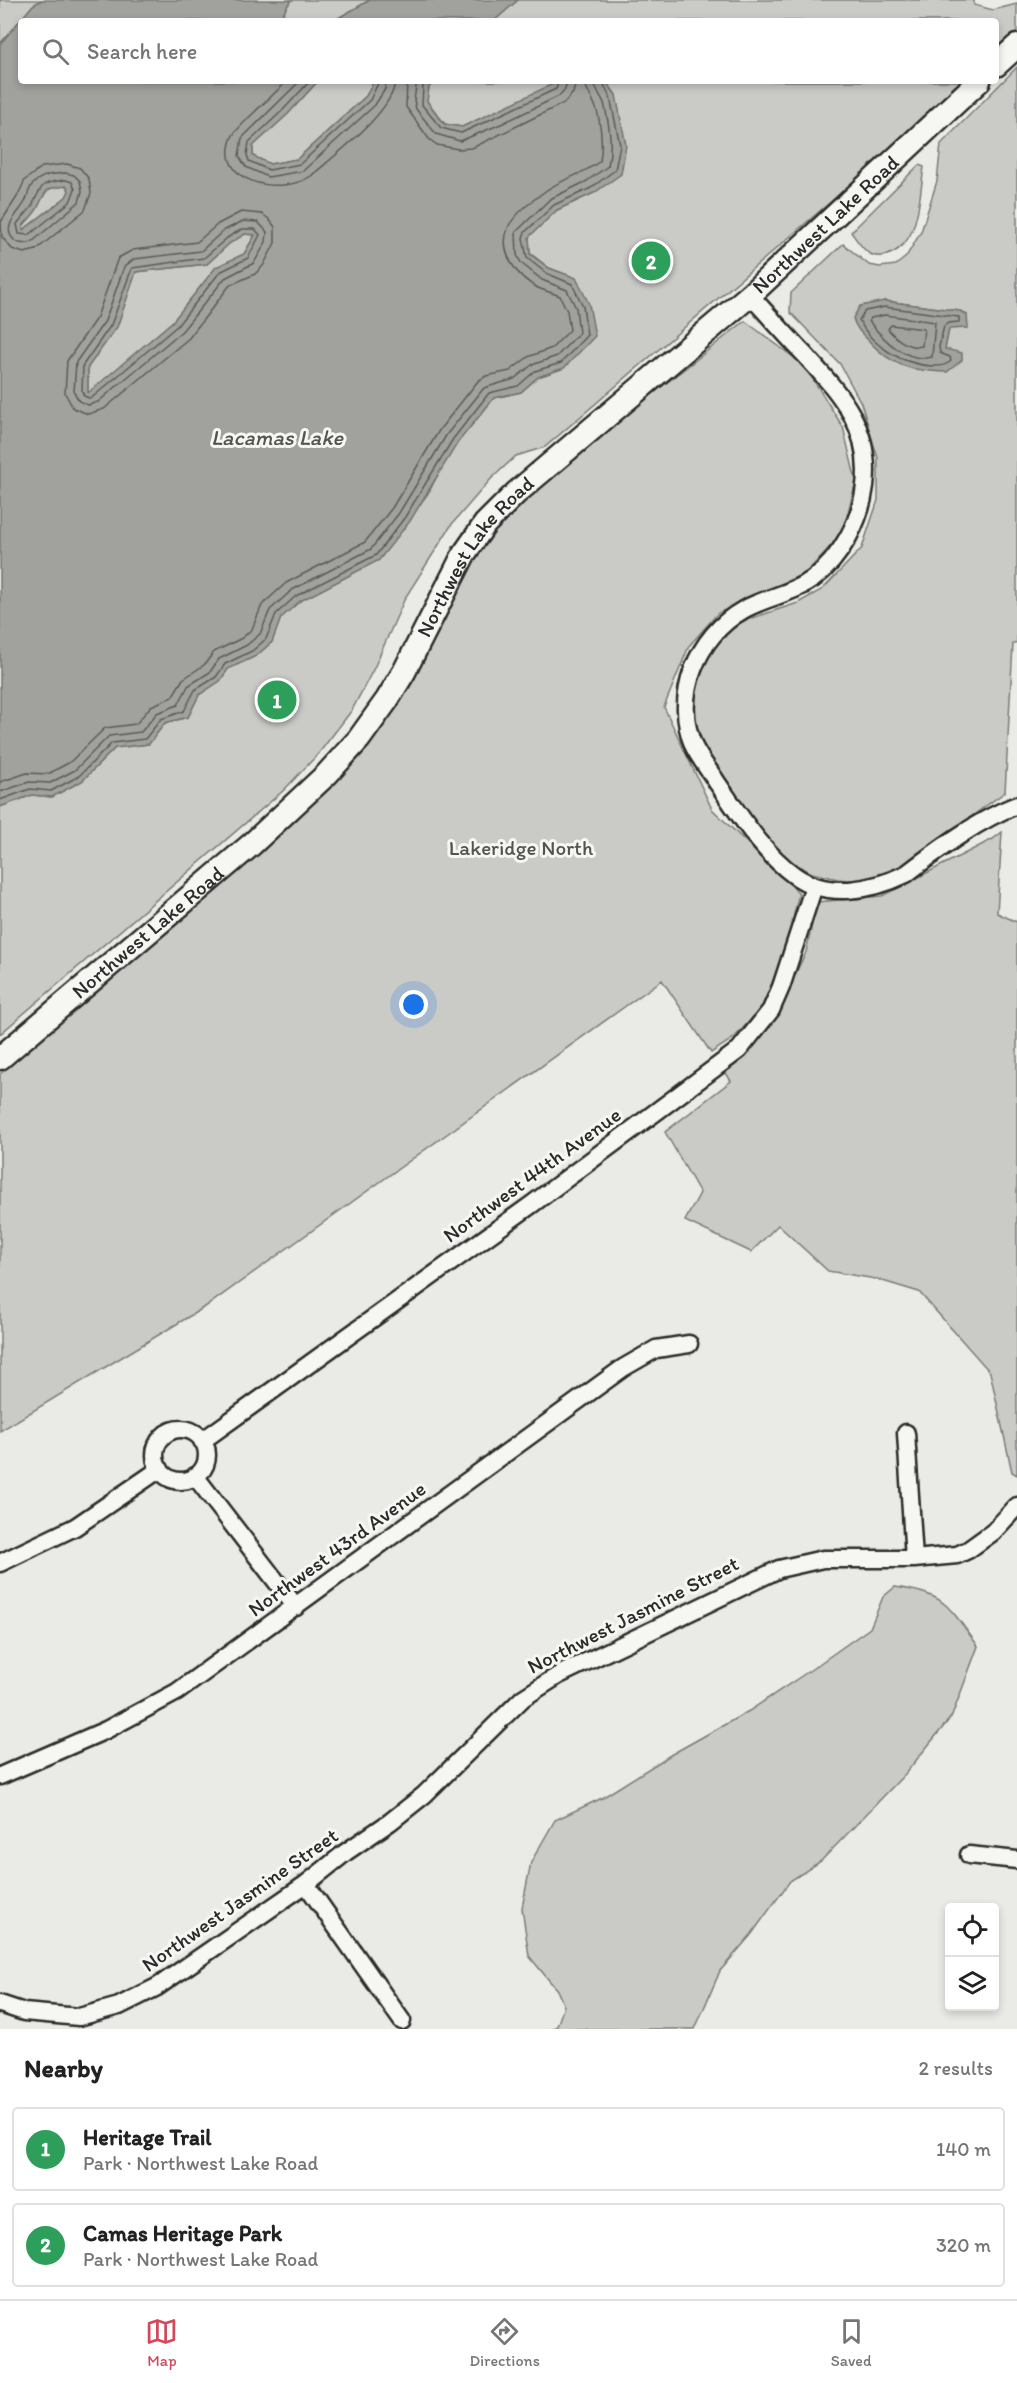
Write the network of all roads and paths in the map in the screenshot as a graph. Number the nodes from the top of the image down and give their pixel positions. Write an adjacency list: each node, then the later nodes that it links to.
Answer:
1 (1017, 46): 2 (main road)
2 (999, 62)
3 (976, 84): 4 (main road, Northwest Lake Road)
4 (750, 295): 6 (street); 7 (main road, Northwest Lake Road)
5 (1017, 805): 6 (street)
6 (814, 886): 10 (street, Northwest 44th Avenue)
7 (0, 1058)
8 (689, 1344): 16 (street, Northwest 43rd Avenue)
9 (906, 1433): 14 (street)
10 (202, 1441): 11 (street); 12 (street)
11 (160, 1469): 12 (street); 15 (street)
12 (195, 1476): 16 (street)
13 (1017, 1506): 14 (street, Northwest Jasmine Street)
14 (915, 1559): 20 (street, Northwest Jasmine Street)
15 (0, 1563)
16 (296, 1607): 17 (street, Northwest 43rd Avenue)
17 (0, 1776)
18 (969, 1855): 19 (street)
19 (1017, 1860)
20 (306, 1884): 21 (street, Northwest Jasmine Street); 22 (street)
21 (0, 2004)
22 (402, 2021)

